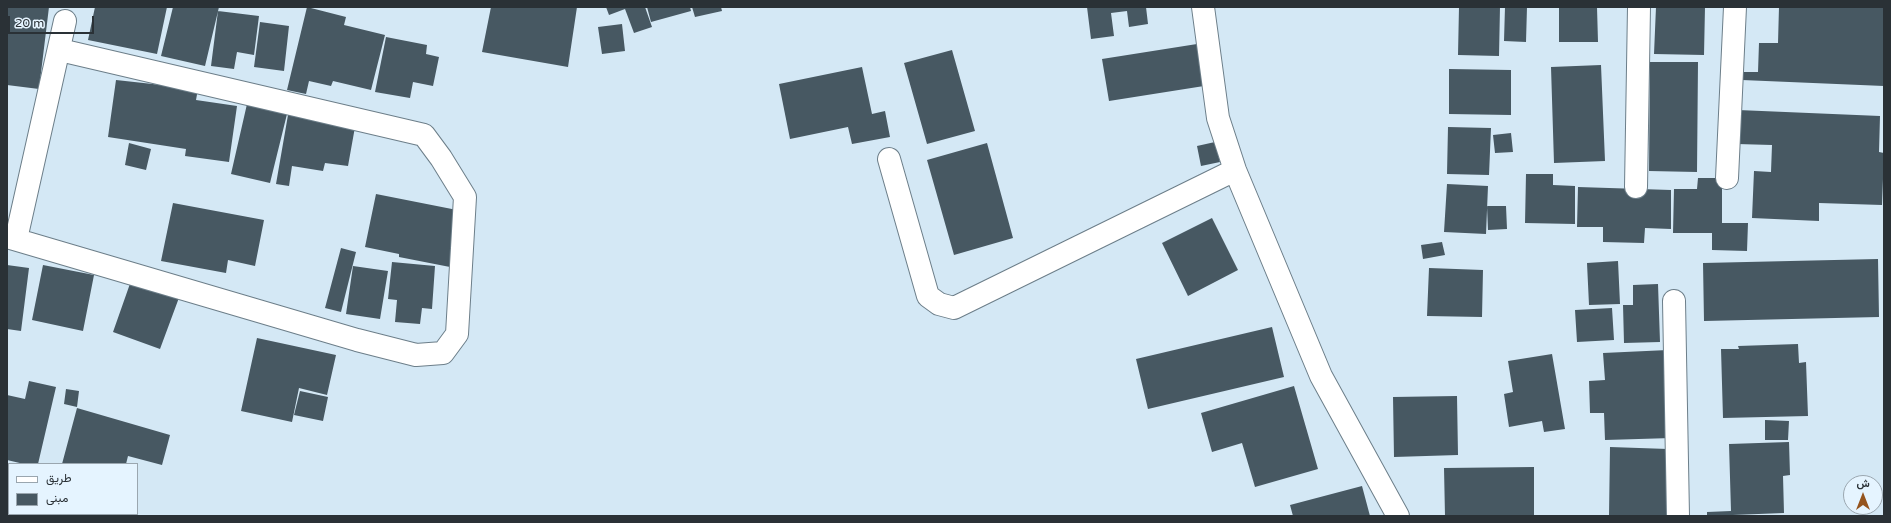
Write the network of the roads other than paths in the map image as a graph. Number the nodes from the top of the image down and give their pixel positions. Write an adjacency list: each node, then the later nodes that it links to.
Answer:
1 (1203, 7): 7 (street)
2 (1639, 7): 9 (street)
3 (1735, 7): 8 (street)
4 (65, 21): 5 (street)
5 (60, 50): 10 (street); 10 (street)
6 (889, 159): 7 (street)
7 (1235, 170): 12 (street)
8 (1727, 178)
9 (1636, 187)
10 (12, 238)
11 (1674, 301): 13 (street)
12 (1398, 516)
13 (1678, 516)

